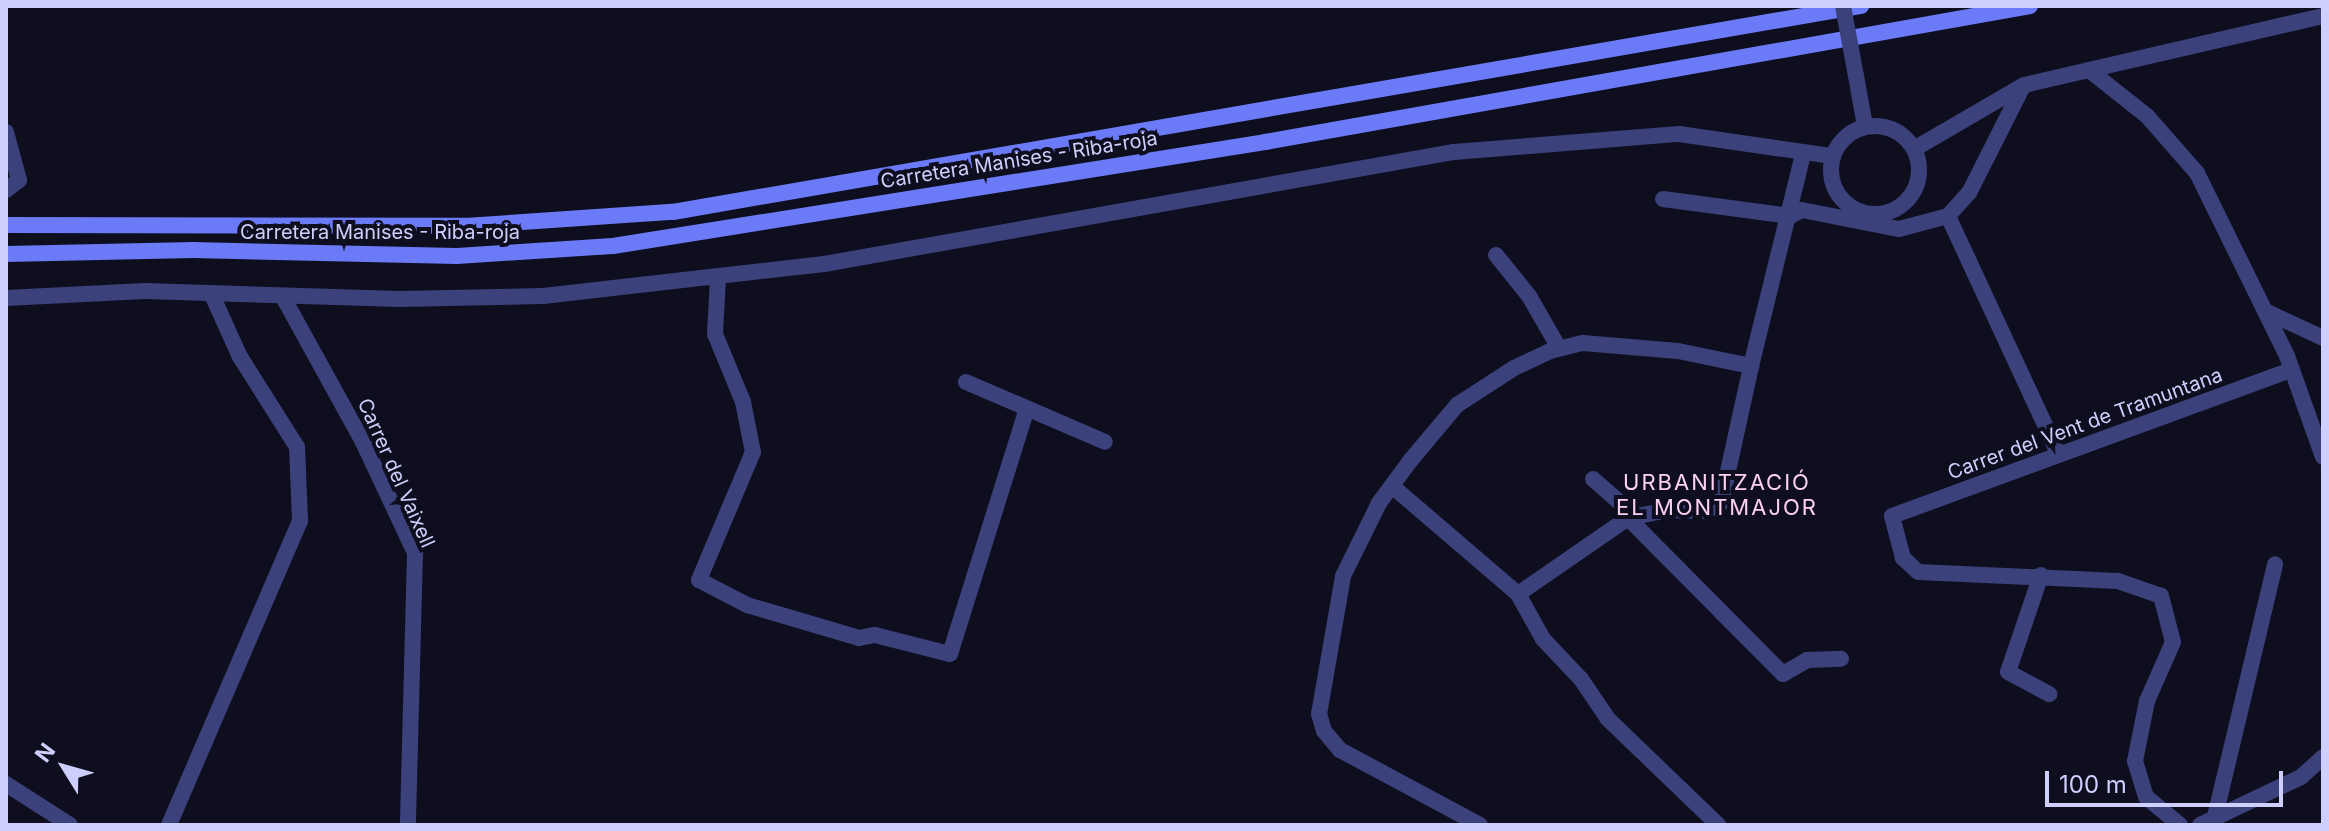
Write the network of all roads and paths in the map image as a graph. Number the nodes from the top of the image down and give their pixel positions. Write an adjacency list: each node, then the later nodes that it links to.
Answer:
1 (1843, 6): 7 (street, bridge)
2 (1861, 6): 16 (main road, Carretera Manises - Riba-roja)
3 (2030, 6): 17 (main road, Carretera Manises - Riba-roja)
4 (2323, 16): 5 (street)
5 (2089, 70): 6 (street); 23 (street)
6 (2024, 85): 9 (street); 15 (street)
7 (1865, 126): 9 (street); 11 (street)
8 (6, 132): 12 (street)
9 (1914, 149): 11 (street)
10 (1803, 155): 11 (street); 14 (street); 19 (street)
11 (1832, 156)
12 (6, 190)
13 (1663, 199): 14 (street)
14 (1790, 216): 15 (street); 26 (street)
15 (1948, 216): 31 (street)
16 (6, 225)
17 (6, 254)
18 (1496, 255): 25 (street)
19 (718, 278): 21 (street); 29 (street)
20 (212, 295): 21 (street); 22 (street); 45 (street)
21 (283, 297): 46 (street, Carrer del Vaixell)
22 (6, 298)
23 (2265, 311): 24 (street); 27 (street)
24 (2323, 338)
25 (1559, 348): 26 (street); 34 (street)
26 (1751, 366): 35 (street)
27 (2292, 370): 31 (street, Carrer del Vent de Tramuntana); 32 (street)
28 (966, 382): 29 (street)
29 (1026, 411): 30 (street)
30 (1105, 442)
31 (2058, 453): 37 (street, Carrer del Vent de Tramuntana)
32 (2323, 457)
33 (1593, 479): 35 (street)
34 (1392, 486): 38 (street); 47 (street)
35 (1632, 517): 38 (street); 39 (street)
36 (2275, 564): 43 (street)
37 (2041, 575): 40 (street); 49 (street)
38 (1518, 594): 48 (street)
39 (1841, 659)
40 (2049, 694)
41 (2323, 757): 43 (street)
42 (6, 784): 44 (street)
43 (2214, 820): 50 (street)
44 (70, 825)
45 (169, 825)
46 (408, 825)
47 (1480, 825)
48 (1718, 825)
49 (2180, 825)
50 (2200, 825)

